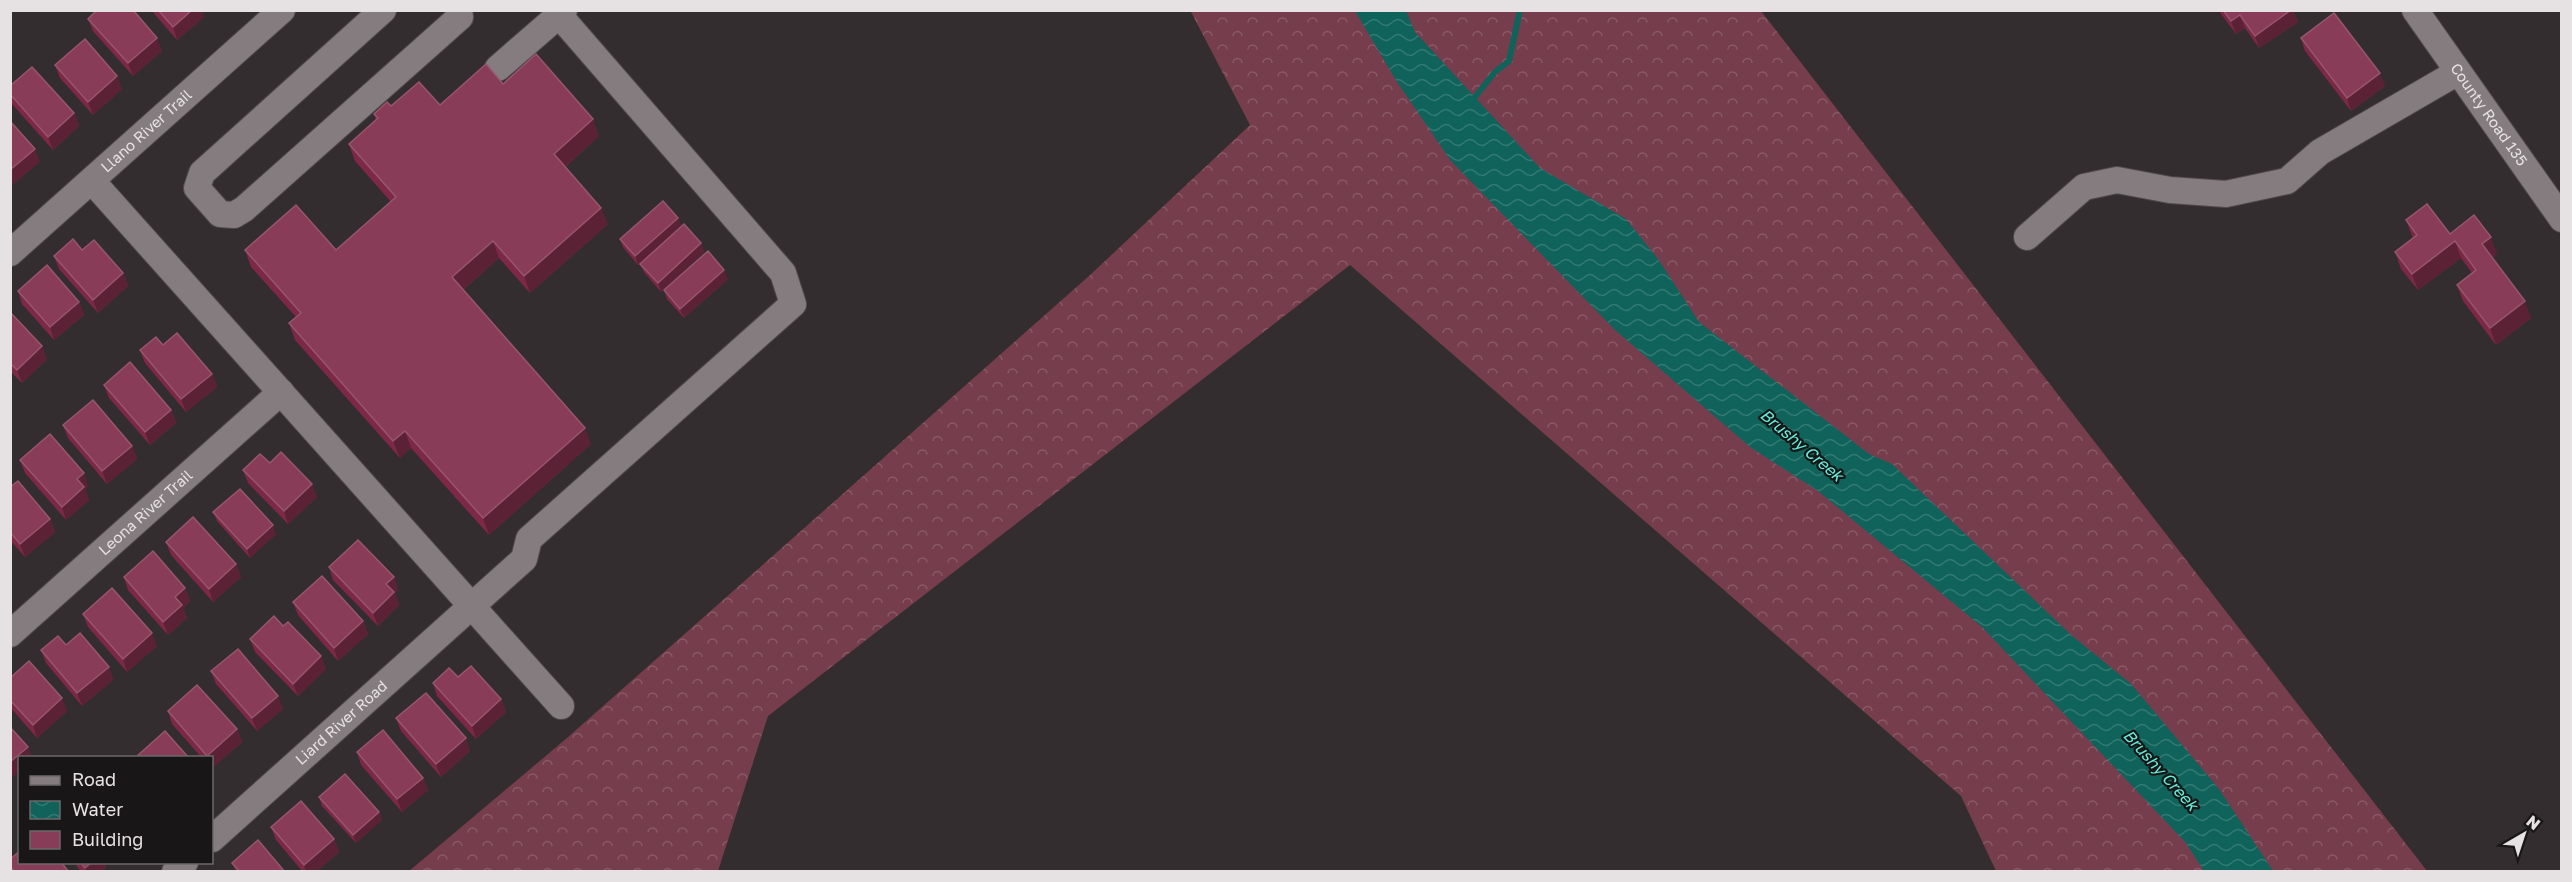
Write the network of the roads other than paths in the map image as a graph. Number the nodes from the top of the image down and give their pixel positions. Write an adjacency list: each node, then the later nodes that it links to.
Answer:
1 (282, 10): 8 (street, Llano River Trail)
2 (383, 10): 3 (street)
3 (459, 10)
4 (2415, 10): 7 (street, County Road 135)
5 (561, 13): 6 (street); 13 (street, Liard River Road)
6 (498, 68)
7 (2458, 72): 9 (street, County Road 135); 10 (street)
8 (92, 181): 11 (street, Llano River Trail); 12 (street)
9 (2562, 219)
10 (2027, 237)
11 (10, 253)
12 (281, 392): 13 (street); 14 (street, Leona River Trail)
13 (471, 606): 15 (street); 16 (street, Liard River Road)
14 (10, 634)
15 (561, 706)
16 (213, 838)

